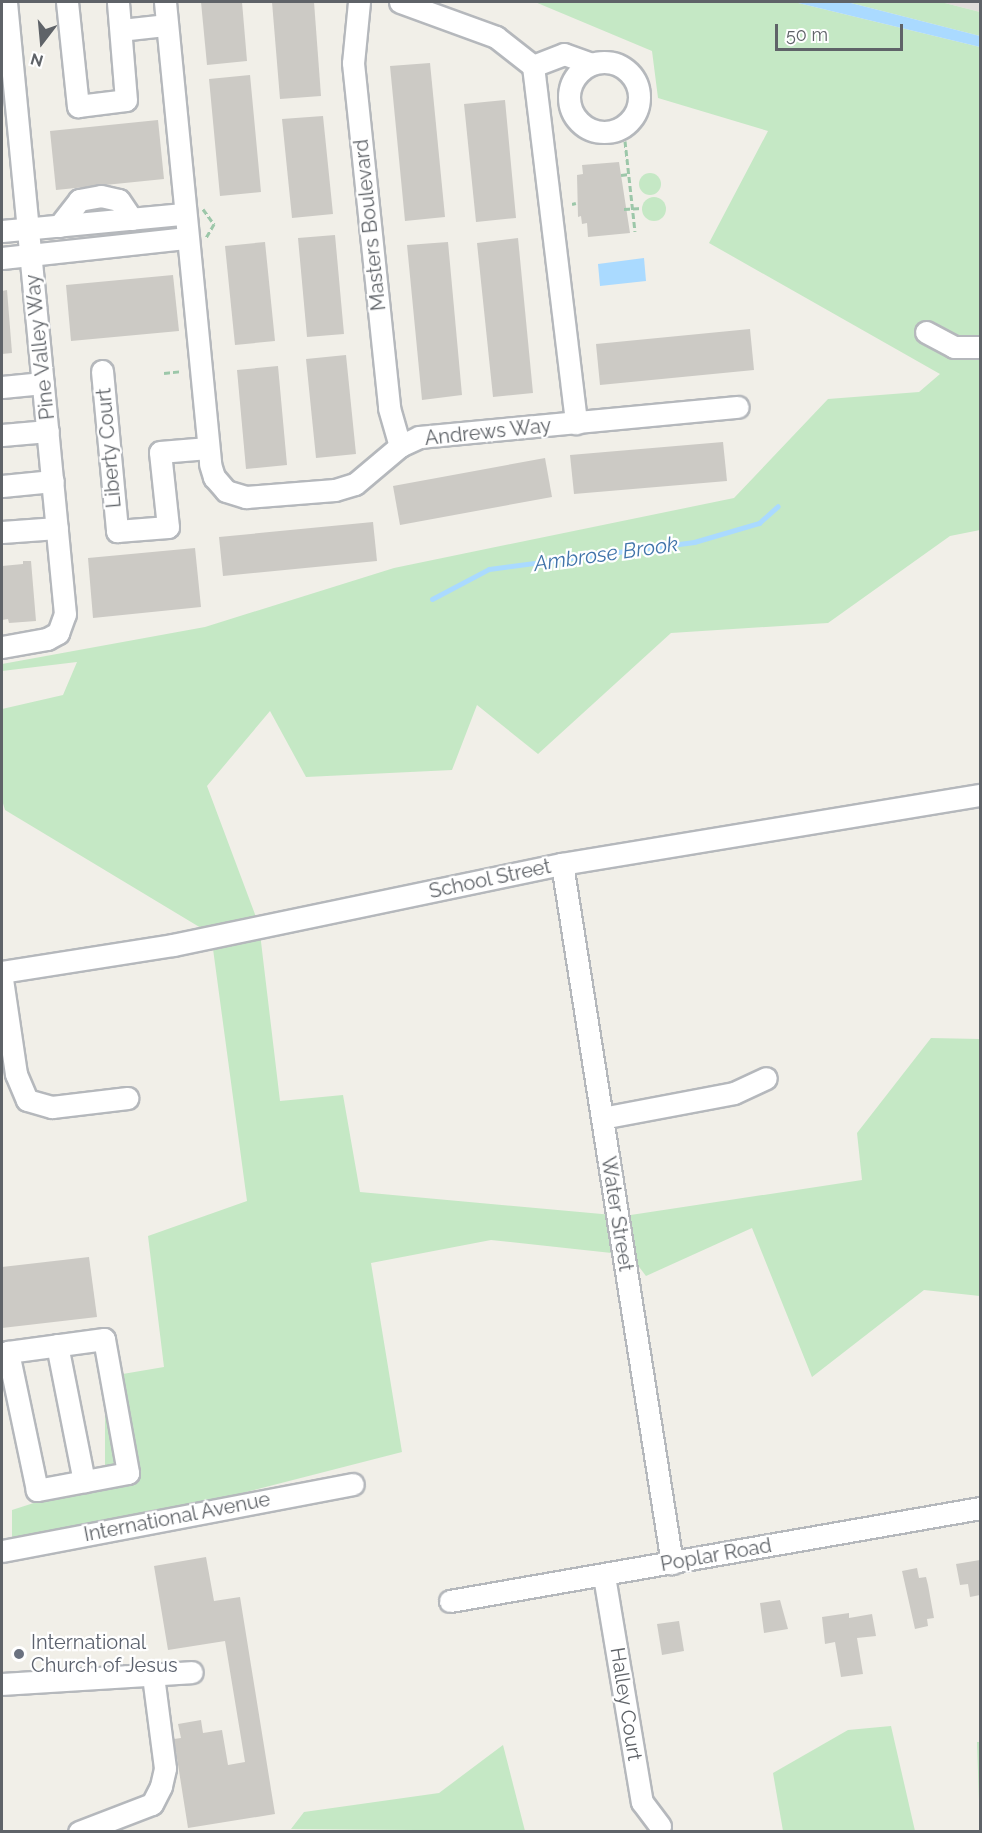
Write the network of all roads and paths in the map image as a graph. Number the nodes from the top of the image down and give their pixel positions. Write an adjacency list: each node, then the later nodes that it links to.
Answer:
1 (6, 2): 11 (street, Pine Valley Way)
2 (67, 2): 8 (street)
3 (118, 2): 8 (street)
4 (165, 2): 7 (street, Andrews Way)
5 (359, 2): 36 (street, Masters Boulevard)
6 (400, 2): 10 (street)
7 (166, 25): 8 (street); 18 (street, Andrews Way)
8 (121, 30)
9 (591, 64): 10 (street)
10 (533, 66): 33 (street, Andrews Way)
11 (8, 101): 19 (street, Pine Valley Way)
12 (625, 141): 13 (path)
13 (629, 174): 14 (path); 17 (path)
14 (621, 175)
15 (642, 208): 17 (path)
16 (624, 209): 17 (path)
17 (632, 209): 21 (path)
18 (193, 211): 19 (street); 22 (street, Andrews Way); 22 (path)
19 (27, 229): 20 (street); 23 (street, Pine Valley Way)
20 (2, 231)
21 (635, 231)
22 (195, 238): 23 (street); 37 (street, Andrews Way)
23 (31, 255): 24 (street); 30 (street, Pine Valley Way)
24 (2, 258)
25 (926, 332): 26 (street)
26 (981, 347)
27 (187, 370): 29 (path)
28 (102, 371): 37 (street, Liberty Court)
29 (164, 373)
30 (43, 383): 31 (street); 34 (street, Pine Valley Way)
31 (2, 387)
32 (738, 407): 33 (street)
33 (576, 423): 36 (street, Andrews Way)
34 (48, 431): 35 (street); 38 (street, Pine Valley Way)
35 (2, 435)
36 (400, 446): 37 (street, Andrews Way)
37 (208, 448)
38 (52, 481): 39 (street); 40 (street, Pine Valley Way)
39 (2, 486)
40 (57, 528): 41 (street); 42 (street, Pine Valley Way)
41 (2, 532)
42 (2, 647)
43 (981, 795): 44 (street, School Street)
44 (562, 864): 45 (street, School Street); 49 (street, Water Street)
45 (2, 972)
46 (2, 979): 48 (street)
47 (766, 1078): 49 (street)
48 (127, 1098)
49 (602, 1118): 56 (street, Water Street)
50 (57, 1345): 51 (street); 52 (street); 52 (street)
51 (5, 1353): 52 (street)
52 (84, 1481)
53 (353, 1484): 55 (street, International Avenue)
54 (981, 1508): 56 (street, Poplar Road)
55 (2, 1551)
56 (672, 1563): 57 (street, Poplar Road)
57 (604, 1576): 58 (street, Poplar Road); 62 (street, Halley Court)
58 (450, 1601)
59 (192, 1672): 60 (street)
60 (153, 1675): 61 (street); 63 (street)
61 (2, 1684)
62 (660, 1826)
63 (79, 1832)

